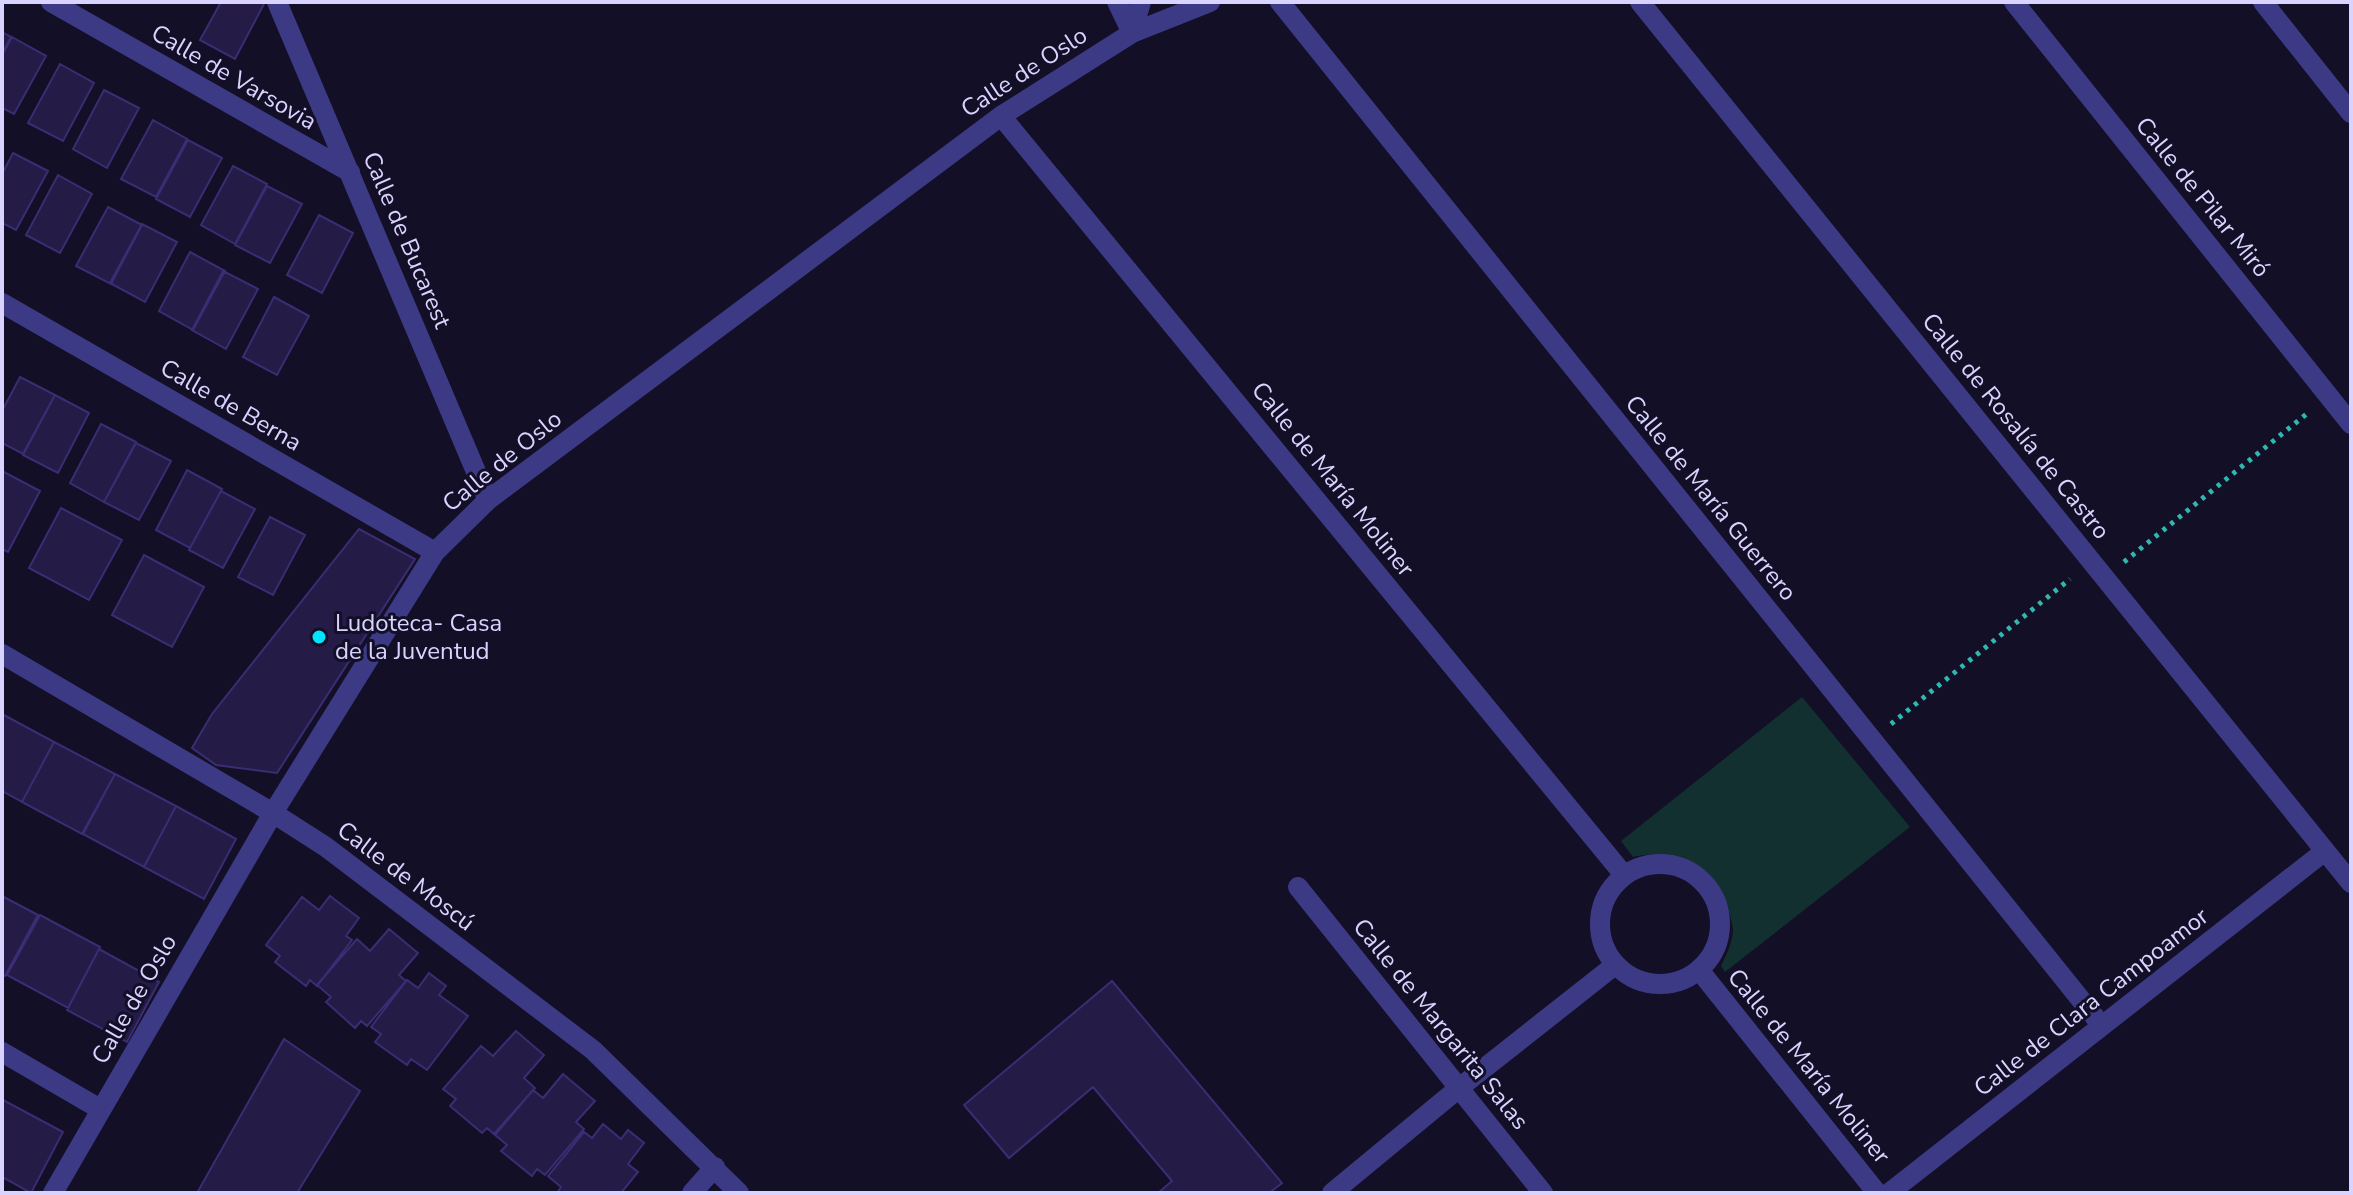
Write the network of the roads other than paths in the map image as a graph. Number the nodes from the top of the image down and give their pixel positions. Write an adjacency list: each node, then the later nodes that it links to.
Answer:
1 (51, 2): 13 (street, Calle de Varsovia)
2 (277, 2): 13 (street, Calle de Bucarest)
3 (1117, 2): 10 (street)
4 (1141, 2): 10 (street)
5 (1210, 2): 10 (street, Calle de Oslo)
6 (1280, 2): 26 (street, Calle de María Guerrero)
7 (1640, 2): 20 (street, Calle de Rosalía de Castro)
8 (2014, 2): 15 (street, Calle de Pilar Miró)
9 (2263, 2): 11 (street)
10 (1132, 33): 12 (street, Calle de Oslo)
11 (2351, 113)
12 (1001, 116): 16 (street, Calle de Oslo); 21 (street, Calle de María Moliner)
13 (350, 172): 16 (street, Calle de Bucarest)
14 (2, 303): 17 (street, Calle de Berna)
15 (2351, 424)
16 (488, 500): 17 (street, Calle de Oslo)
17 (435, 552): 19 (street, Calle de Oslo)
18 (2, 654): 19 (street, Calle de Moscú)
19 (273, 813): 29 (street, Calle de Oslo); 30 (street, Calle de Moscú)
20 (2325, 851): 22 (street, Calle de Rosalía de Castro); 26 (street, Calle de Clara Campoamor)
21 (1624, 875): 24 (street); 25 (street, Calle de María Moliner)
22 (2351, 883)
23 (1298, 887): 28 (street, Calle de Margarita Salas)
24 (1615, 965): 25 (street, Calle de María Moliner); 28 (street)
25 (1700, 971): 36 (street, Calle de María Moliner)
26 (2102, 1026): 37 (street, Calle de Clara Campoamor)
27 (2, 1052): 29 (street)
28 (1459, 1088): 34 (street); 35 (street, Calle de Margarita Salas)
29 (100, 1109): 31 (street, Calle de Oslo)
30 (715, 1167): 32 (street); 33 (street, Calle de Moscú)
31 (53, 1193)
32 (692, 1193)
33 (739, 1193)
34 (1332, 1193)
35 (1543, 1193)
36 (1877, 1193)
37 (1889, 1193)

